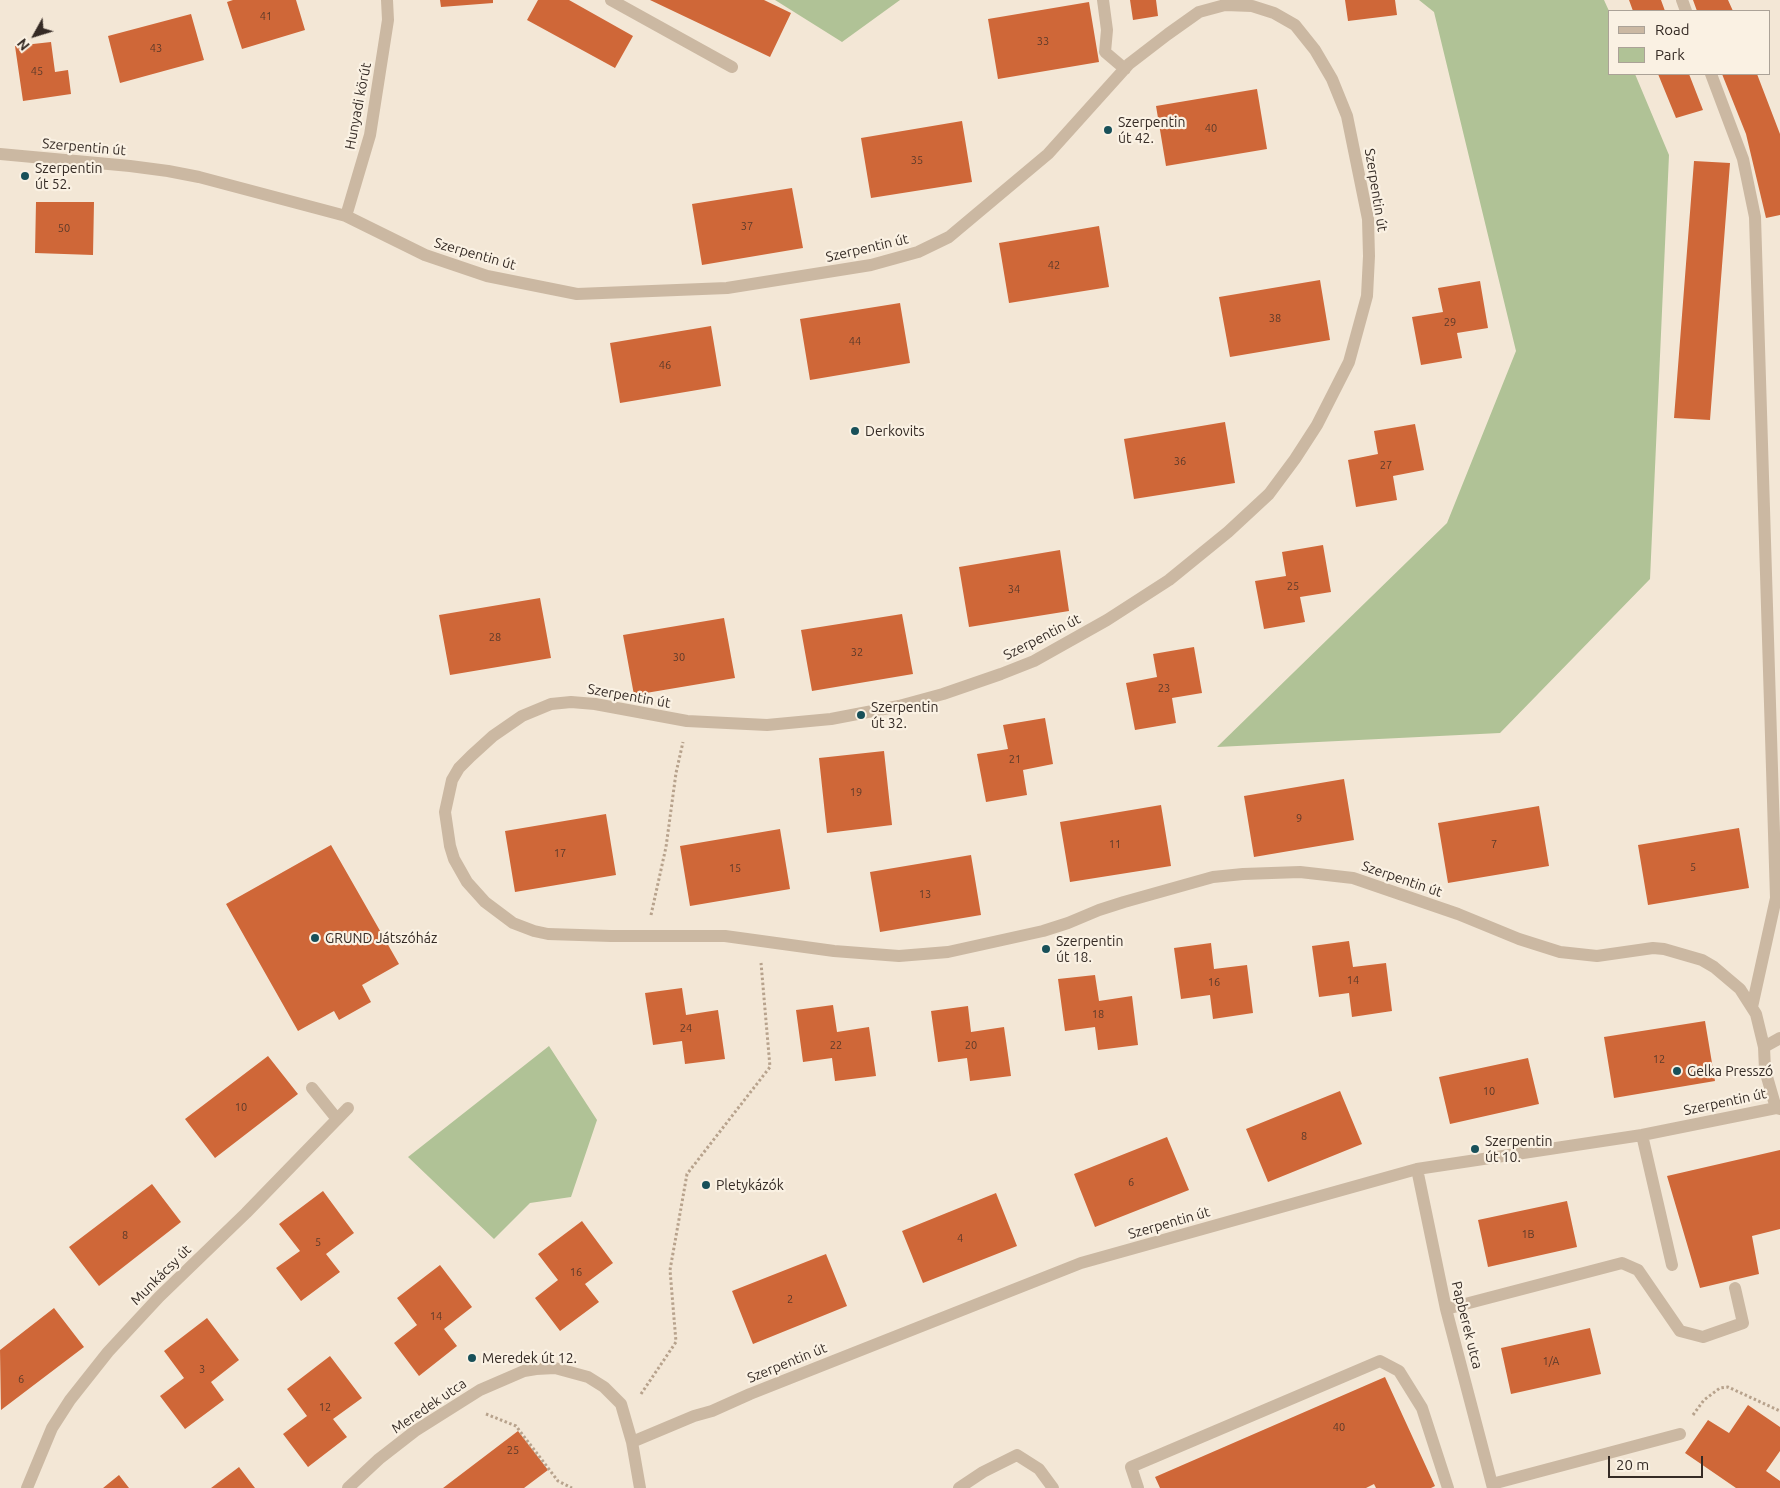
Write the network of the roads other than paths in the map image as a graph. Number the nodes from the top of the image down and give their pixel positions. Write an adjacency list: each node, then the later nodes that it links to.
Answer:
1 (387, 0): 9 (street, Hunyadi körút)
2 (611, 0): 5 (street)
3 (1103, 0): 6 (street)
4 (1213, 4): 6 (street, Szerpentin út); 10 (street, Szerpentin út)
5 (732, 67)
6 (1125, 69): 9 (street, Szerpentin út)
7 (1710, 75): 10 (street)
8 (0, 154): 9 (street, Szerpentin út)
9 (346, 216)
10 (1752, 1007): 12 (street, Szerpentin út)
11 (1780, 1038): 12 (street)
12 (1764, 1047): 15 (street, Szerpentin út)
13 (312, 1088): 16 (street)
14 (348, 1108): 16 (street, Munkácsy út)
15 (1778, 1109): 17 (street, Szerpentin út)
16 (337, 1119): 25 (street, Munkácsy út)
17 (1642, 1135): 18 (street, Szerpentin út); 19 (street)
18 (1418, 1168): 21 (street, Papberek utca); 23 (street, Szerpentin út)
19 (1672, 1265)
20 (1735, 1288): 21 (street)
21 (1446, 1309): 24 (street, Papberek utca)
22 (1680, 1434): 24 (street)
23 (632, 1442): 26 (street, Meredek utca); 27 (street, Meredek utca)
24 (1493, 1486)
25 (27, 1488)
26 (348, 1488)
27 (640, 1488)
28 (958, 1488): 29 (street)
29 (1053, 1488)
30 (1138, 1488): 31 (street)
31 (1448, 1488)

